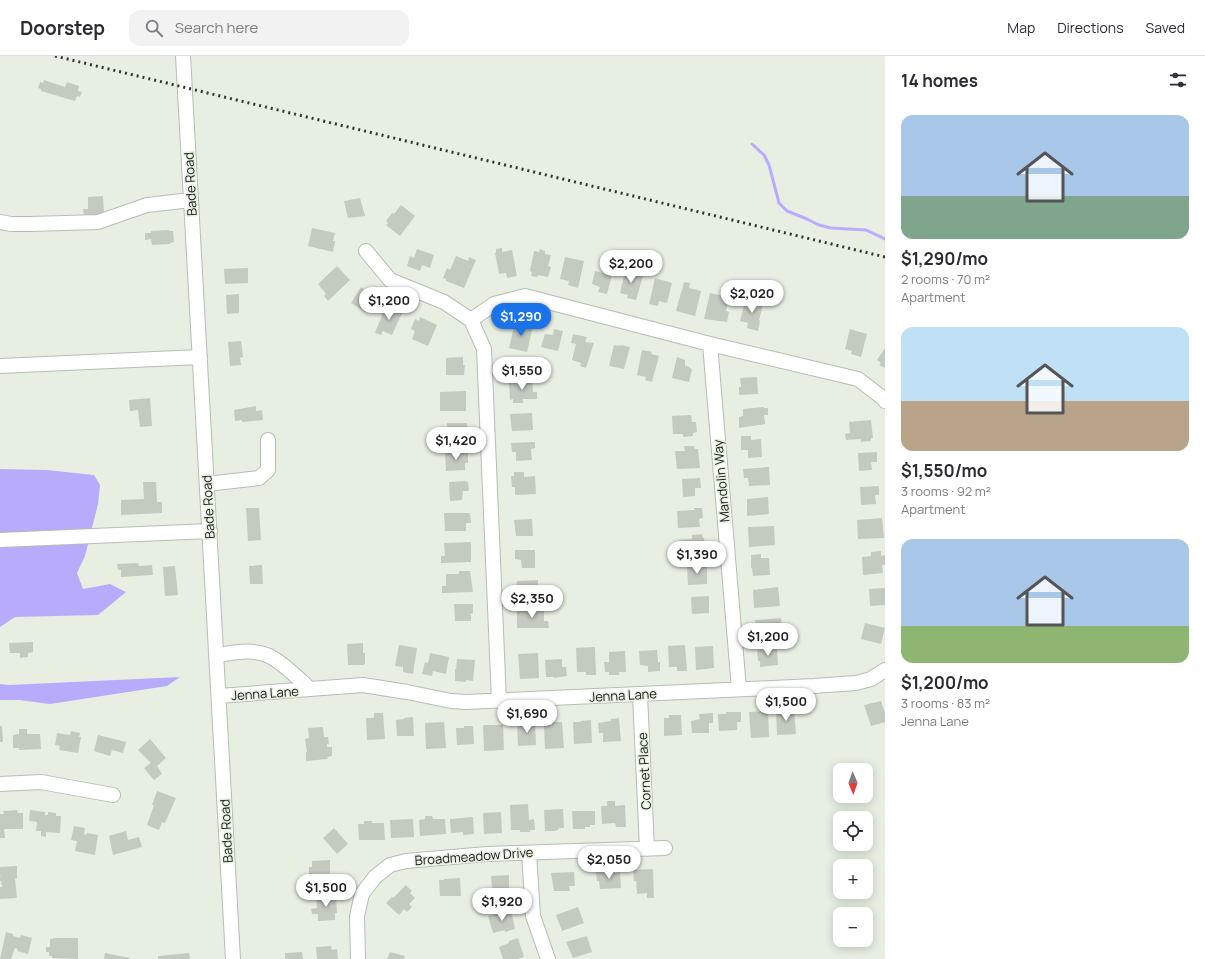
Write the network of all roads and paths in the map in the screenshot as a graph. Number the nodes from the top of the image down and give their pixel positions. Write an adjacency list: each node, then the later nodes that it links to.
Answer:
1 (183, 56): 2 (street, Bade Road)
2 (191, 200): 3 (street); 7 (street, Bade Road)
3 (0, 222)
4 (366, 251): 5 (street)
5 (471, 320): 6 (street); 20 (street)
6 (710, 344): 9 (street); 17 (street, Mandolin Way)
7 (200, 357): 8 (street); 11 (street, Bade Road)
8 (0, 366)
9 (885, 402)
10 (268, 440): 11 (street)
11 (207, 484): 12 (street, Bade Road)
12 (210, 531): 13 (street); 14 (street, Bade Road)
13 (0, 540)
14 (216, 655): 16 (street, Jenna Lane); 19 (street, Bade Road)
15 (885, 670): 17 (street, Jenna Lane)
16 (310, 689): 19 (street, Jenna Lane); 20 (street, Jenna Lane)
17 (739, 689): 18 (street, Jenna Lane)
18 (640, 694): 20 (street, Jenna Lane); 23 (street, Cornet Place)
19 (219, 696): 26 (street, Bade Road)
20 (498, 700)
21 (0, 784): 22 (street)
22 (113, 795)
23 (647, 848): 24 (street, Broadmeadow Drive); 25 (street, Broadmeadow Drive)
24 (665, 848)
25 (529, 853): 27 (street, Broadmeadow Drive); 28 (street)
26 (233, 959)
27 (358, 959)
28 (548, 959)

